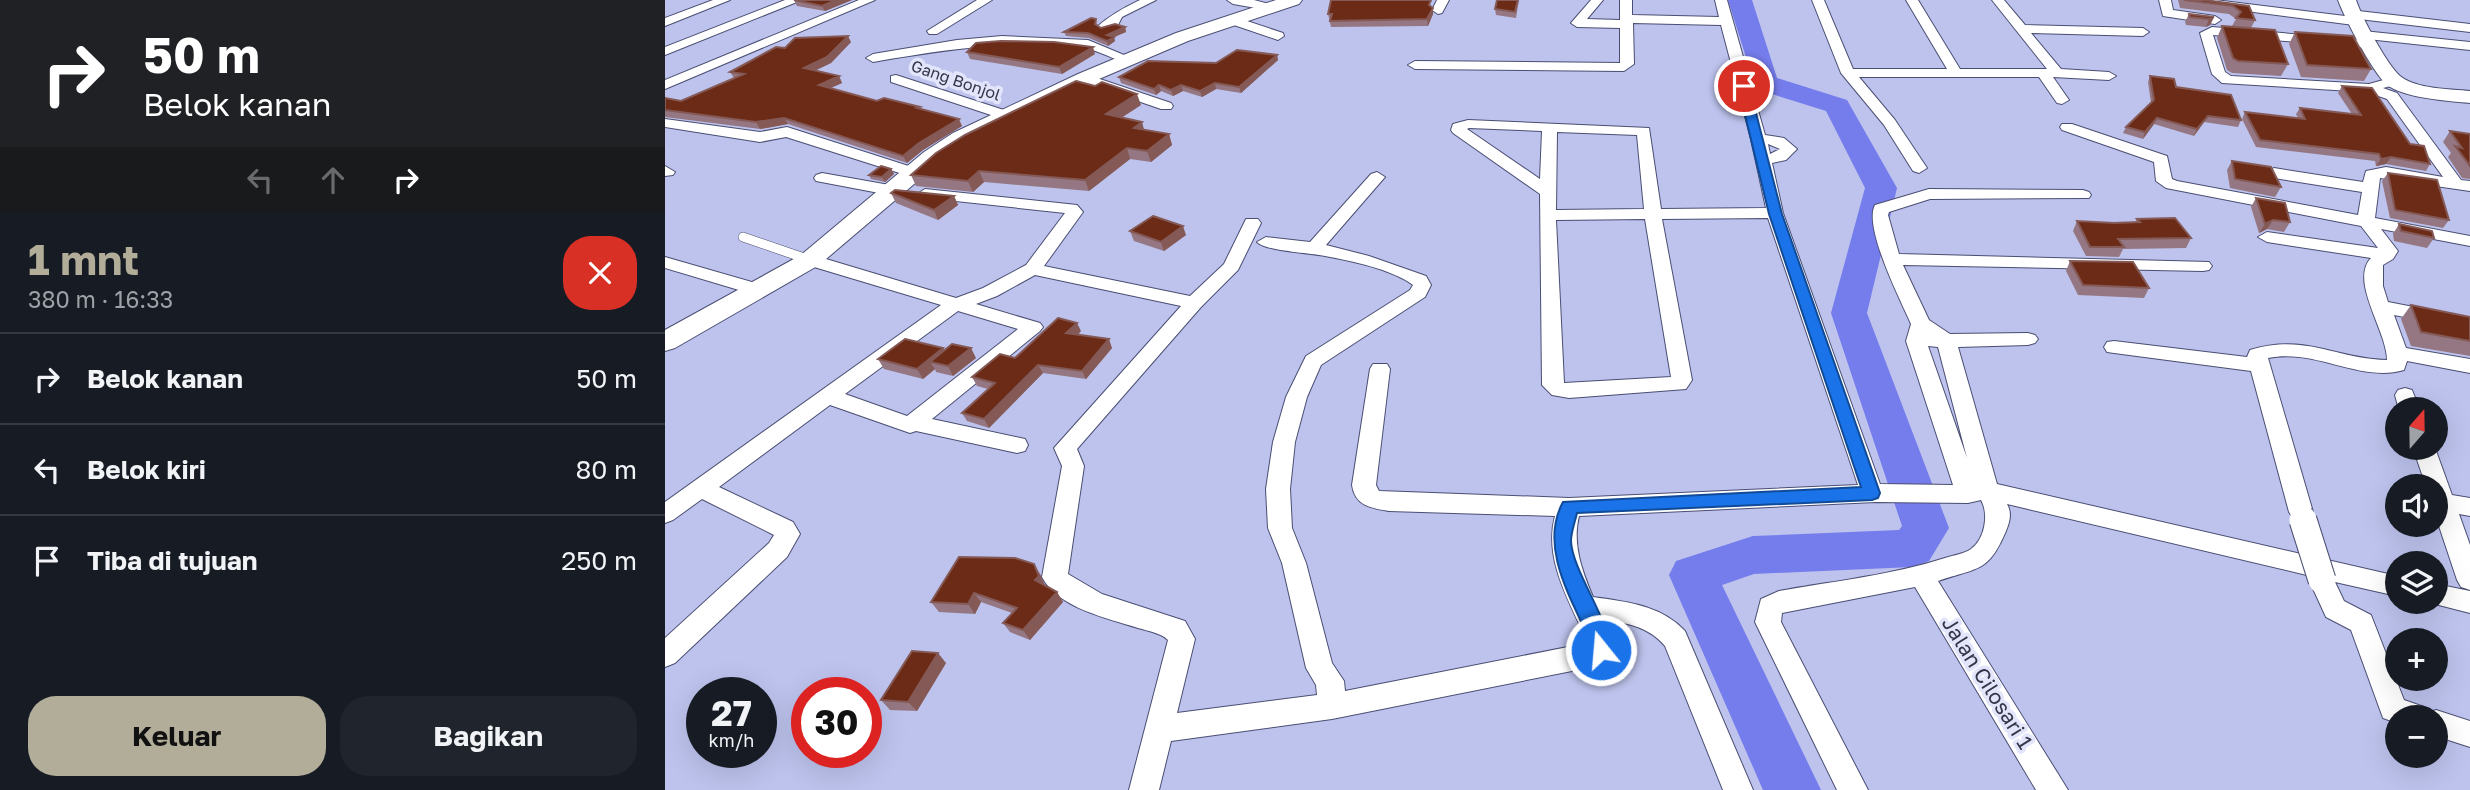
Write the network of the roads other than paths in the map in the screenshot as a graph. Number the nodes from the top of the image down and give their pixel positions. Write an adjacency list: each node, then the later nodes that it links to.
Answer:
1 (724, 0): 17 (street)
2 (796, 0): 28 (street)
3 (869, 0): 39 (street)
4 (986, 0): 24 (street)
5 (1150, 0): 20 (street)
6 (1597, 0): 18 (street)
7 (1626, 0): 18 (street)
8 (1721, 0): 16 (street)
9 (1818, 0): 32 (street)
10 (1912, 0): 33 (street)
11 (1998, 0): 22 (street)
12 (2165, 0): 19 (street)
13 (2192, 0): 23 (street)
14 (1274, 3): 15 (main road)
15 (1232, 10): 26 (street); 30 (main road)
16 (1725, 21): 18 (street); 48 (street)
17 (665, 22)
18 (1625, 22): 31 (street)
19 (2236, 22)
20 (1104, 26)
21 (2470, 27): 23 (street)
22 (2022, 29): 25 (street); 34 (street)
23 (2356, 30): 27 (street); 38 (main road); 40 (street)
24 (933, 32)
25 (2143, 32)
26 (1278, 36)
27 (2470, 46)
28 (666, 51)
29 (873, 58): 30 (street)
30 (1129, 60): 36 (main road)
31 (1415, 65)
32 (1848, 73): 33 (street); 50 (street)
33 (1957, 73): 34 (street)
34 (2050, 73): 35 (street); 42 (street)
35 (2109, 76)
36 (1085, 78): 43 (street); 44 (main road)
37 (896, 79): 44 (street, Gang Bonjol)
38 (2394, 81): 40 (street); 41 (main road)
39 (665, 85)
40 (2369, 88): 55 (street)
41 (2470, 97)
42 (2062, 100)
43 (1166, 106)
44 (1005, 115): 51 (main road)
45 (665, 123): 51 (street)
46 (2067, 127): 63 (street)
47 (1550, 128): 58 (street); 58 (street); 62 (street)
48 (1759, 139): 49 (street); 49 (street)
49 (1763, 159): 60 (street)
50 (1919, 167)
51 (915, 173): 57 (main road)
52 (2274, 173): 56 (street)
53 (1377, 177): 69 (street)
54 (822, 178): 57 (street)
55 (2463, 185): 56 (street)
56 (2370, 188): 63 (street)
57 (896, 190): 72 (main road); 75 (street)
58 (1548, 191): 61 (street)
59 (2083, 195): 71 (street)
60 (1775, 214): 62 (street); 95 (street)
61 (1548, 215): 62 (street); 62 (street)
62 (1653, 216)
63 (2366, 221): 67 (street); 70 (street)
64 (1252, 223): 77 (street)
65 (743, 237): 72 (lane)
66 (2267, 237): 70 (street)
67 (2470, 241)
68 (1266, 242): 69 (street)
69 (1315, 247): 110 (street)
70 (2387, 256): 79 (street)
71 (1891, 259): 74 (street); 81 (street)
72 (810, 260): 76 (main road); 78 (street)
73 (665, 262): 76 (street)
74 (2203, 266)
75 (1032, 269): 77 (street); 78 (street)
76 (759, 290): 84 (main road)
77 (1194, 303): 112 (street)
78 (954, 305): 90 (street); 91 (street)
79 (2382, 307): 80 (street); 86 (street)
80 (2470, 324)
81 (1918, 332): 83 (street); 94 (street)
82 (2028, 339): 83 (street)
83 (1946, 341): 94 (street)
84 (665, 342)
85 (2114, 347): 87 (street)
86 (2398, 359): 87 (street); 88 (street)
87 (2258, 365): 109 (street, bridge)
88 (2470, 366)
89 (1380, 369): 97 (street)
90 (827, 396): 91 (street); 93 (street)
91 (914, 423): 92 (street)
92 (1017, 445)
93 (701, 488): 100 (street); 108 (street)
94 (1973, 492): 95 (street); 102 (street); 104 (street)
95 (1874, 493): 97 (street)
96 (2448, 503): 98 (street)
97 (1569, 507): 107 (street)
98 (2470, 507)
99 (2448, 511): 101 (street)
100 (665, 513)
101 (2462, 535): 103 (street)
102 (1921, 576): 116 (street); 117 (street, Jalan Cilosari 1)
103 (2470, 580)
104 (2385, 583)
105 (2448, 597): 106 (street)
106 (2470, 602)
107 (1587, 607): 110 (street); 115 (street)
108 (665, 655)
109 (2392, 705)
110 (1325, 707): 112 (street)
111 (2448, 727): 113 (street)
112 (1160, 729): 114 (street)
113 (2470, 734)
114 (1145, 790)
115 (1738, 790)
116 (1853, 790)
117 (2053, 790)

